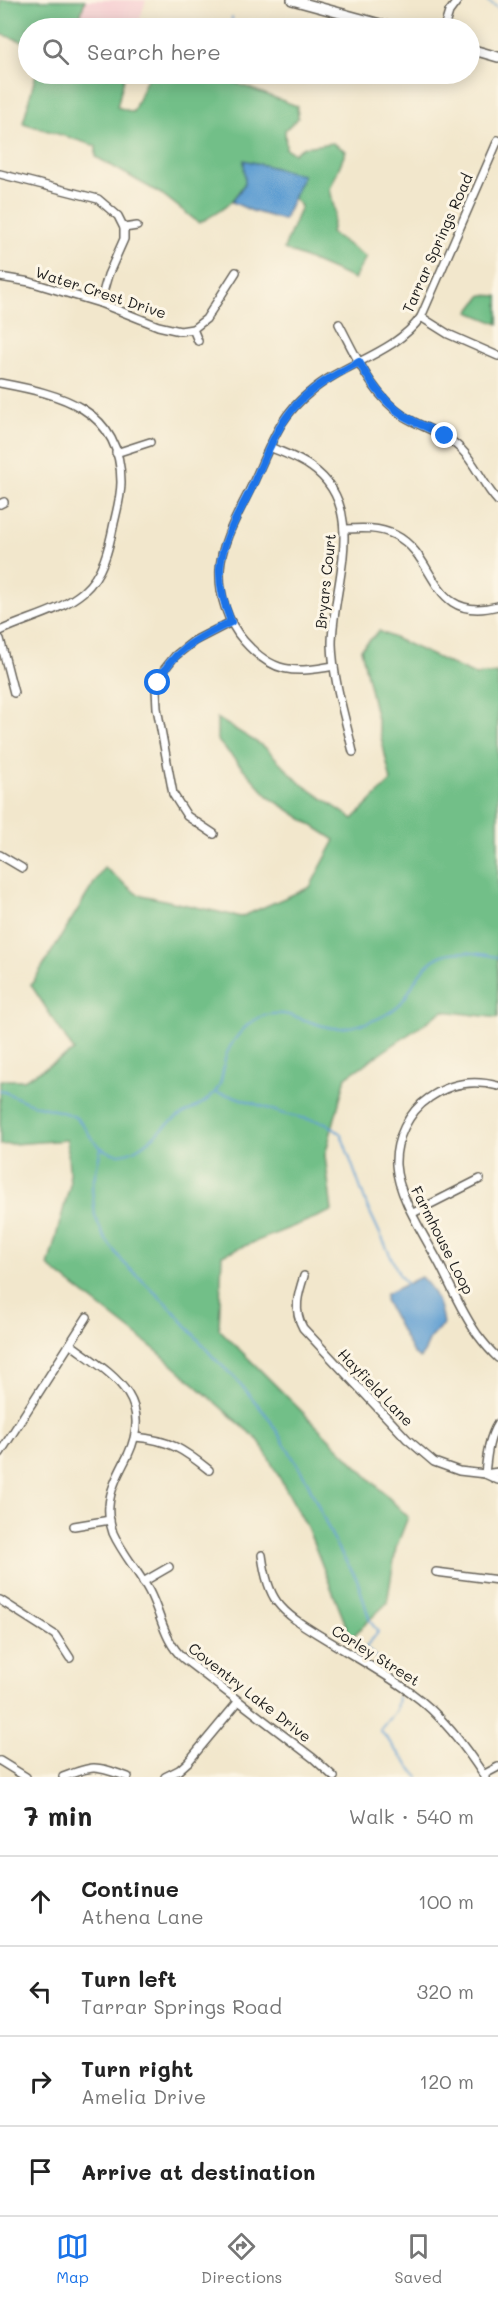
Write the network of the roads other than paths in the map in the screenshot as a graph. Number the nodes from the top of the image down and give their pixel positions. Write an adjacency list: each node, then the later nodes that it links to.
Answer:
1 (292, 0): 3 (main road)
2 (458, 0): 4 (street)
3 (358, 18)
4 (447, 18)
5 (480, 52): 6 (main road)
6 (498, 57)
7 (498, 140): 14 (street, Tarrar Springs Road)
8 (0, 174): 10 (street)
9 (137, 226): 10 (street)
10 (124, 228): 13 (street)
11 (237, 272): 16 (street)
12 (0, 277): 13 (street, Water Crest Drive)
13 (100, 303): 16 (street, Water Crest Drive)
14 (421, 316): 18 (street); 19 (street, Tarrar Springs Road)
15 (339, 324): 19 (street)
16 (193, 329): 17 (street)
17 (198, 341)
18 (498, 356)
19 (359, 362): 22 (street, Tarrar Springs Road); 24 (street)
20 (0, 382): 23 (street)
21 (150, 442): 23 (street)
22 (270, 447): 25 (street, Bryars Court); 27 (street, Tarrar Springs Road)
23 (117, 453): 28 (street)
24 (498, 501)
25 (344, 529): 26 (street); 30 (street, Bryars Court)
26 (498, 606)
27 (231, 622): 30 (street, Tarrar Springs Road); 33 (street)
28 (0, 631)
29 (0, 639): 31 (street)
30 (334, 666): 32 (street, Bryars Court)
31 (14, 693)
32 (353, 752)
33 (214, 834)
34 (0, 855): 35 (street)
35 (22, 868)
36 (498, 1086): 38 (street, Farmhouse Loop)
37 (480, 1179): 38 (street)
38 (413, 1213): 42 (street, Farmhouse Loop)
39 (304, 1276): 48 (street, Hayfield Lane)
40 (87, 1317): 41 (street)
41 (70, 1344): 44 (street, Coventry Lake Drive); 45 (street)
42 (498, 1358)
43 (498, 1423): 48 (street)
44 (135, 1437): 46 (street); 50 (street, Coventry Lake Drive)
45 (0, 1452)
46 (209, 1470)
47 (498, 1472): 48 (street, Hayfield Lane)
48 (485, 1474): 49 (street, Hayfield Lane)
49 (498, 1480)
50 (110, 1520): 51 (street); 56 (street, Coventry Lake Drive)
51 (74, 1526)
52 (262, 1555): 62 (street, Corley Street)
53 (169, 1567): 56 (street)
54 (436, 1572): 55 (street)
55 (498, 1580)
56 (143, 1582): 59 (street, Coventry Lake Drive)
57 (0, 1600): 58 (street)
58 (70, 1658)
59 (238, 1702): 66 (street); 67 (street, Coventry Lake Drive)
60 (0, 1761): 63 (street)
61 (498, 1767): 62 (street)
62 (484, 1776)
63 (26, 1777)
64 (63, 1777): 65 (street)
65 (128, 1777)
66 (165, 1777)
67 (334, 1777)

